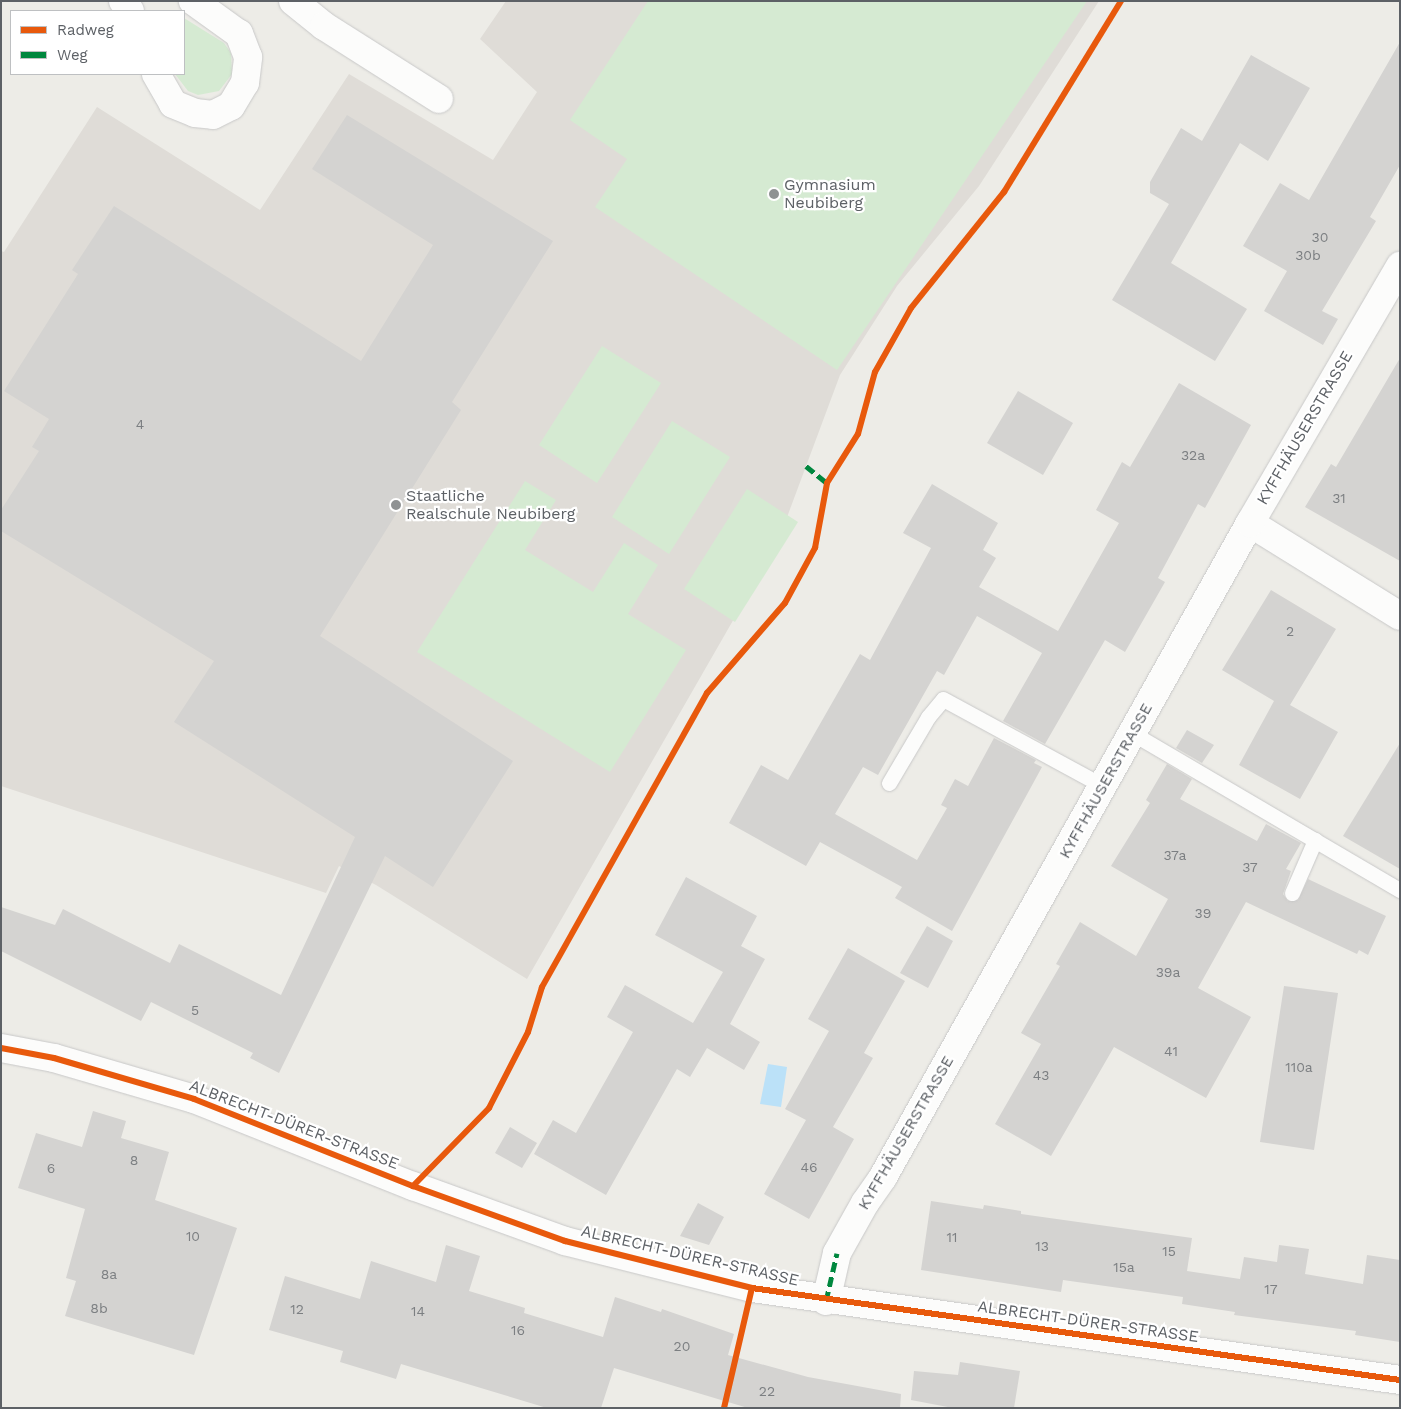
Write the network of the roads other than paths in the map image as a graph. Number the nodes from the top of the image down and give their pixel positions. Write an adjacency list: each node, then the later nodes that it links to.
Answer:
1 (193, 1): 3 (street)
2 (294, 1): 4 (street)
3 (157, 75)
4 (439, 99)
5 (1400, 266): 6 (street, KYFFHÄUSERSTRASSE)
6 (1250, 523): 7 (street); 8 (street, KYFFHÄUSERSTRASSE)
7 (1400, 616)
8 (1132, 733): 10 (street, KYFFHÄUSERSTRASSE); 11 (lane)
9 (889, 783): 10 (lane)
10 (1103, 786): 15 (street, KYFFHÄUSERSTRASSE)
11 (1315, 840): 12 (lane); 13 (lane)
12 (1400, 890)
13 (1292, 893)
14 (1, 1048): 15 (street, ALBRECHT-DÜRER-STRASSE)
15 (826, 1301): 16 (street, ALBRECHT-DÜRER-STRASSE)
16 (1400, 1380)

